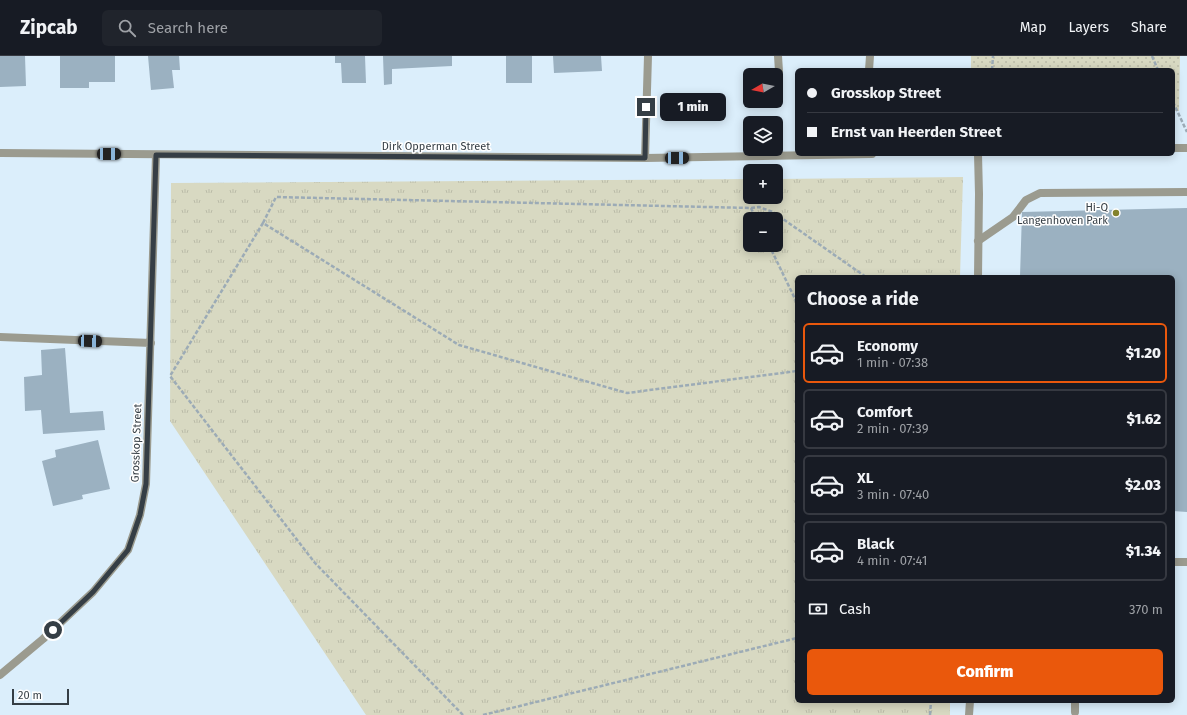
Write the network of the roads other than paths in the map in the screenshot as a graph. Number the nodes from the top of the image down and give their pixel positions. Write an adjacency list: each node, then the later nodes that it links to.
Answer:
1 (648, 56): 12 (street)
2 (778, 56): 4 (street)
3 (870, 56): 5 (street)
4 (779, 68)
5 (869, 68)
6 (1175, 148): 7 (street)
7 (1187, 148)
8 (0, 153): 9 (street, Dirk Opperman Street)
9 (156, 155): 12 (street, Dirk Opperman Street); 17 (street, Grosskop Street)
10 (795, 155): 12 (street, Dirk Opperman Street)
11 (978, 156): 14 (street)
12 (645, 158)
13 (1187, 192): 14 (street)
14 (978, 241): 15 (street)
15 (978, 275)
16 (0, 337): 17 (street)
17 (151, 343): 20 (street, Grosskop Street)
18 (1175, 562): 19 (street)
19 (1187, 562)
20 (0, 675)
21 (970, 703): 24 (street)
22 (1075, 703): 23 (street)
23 (1075, 712)
24 (969, 715)

